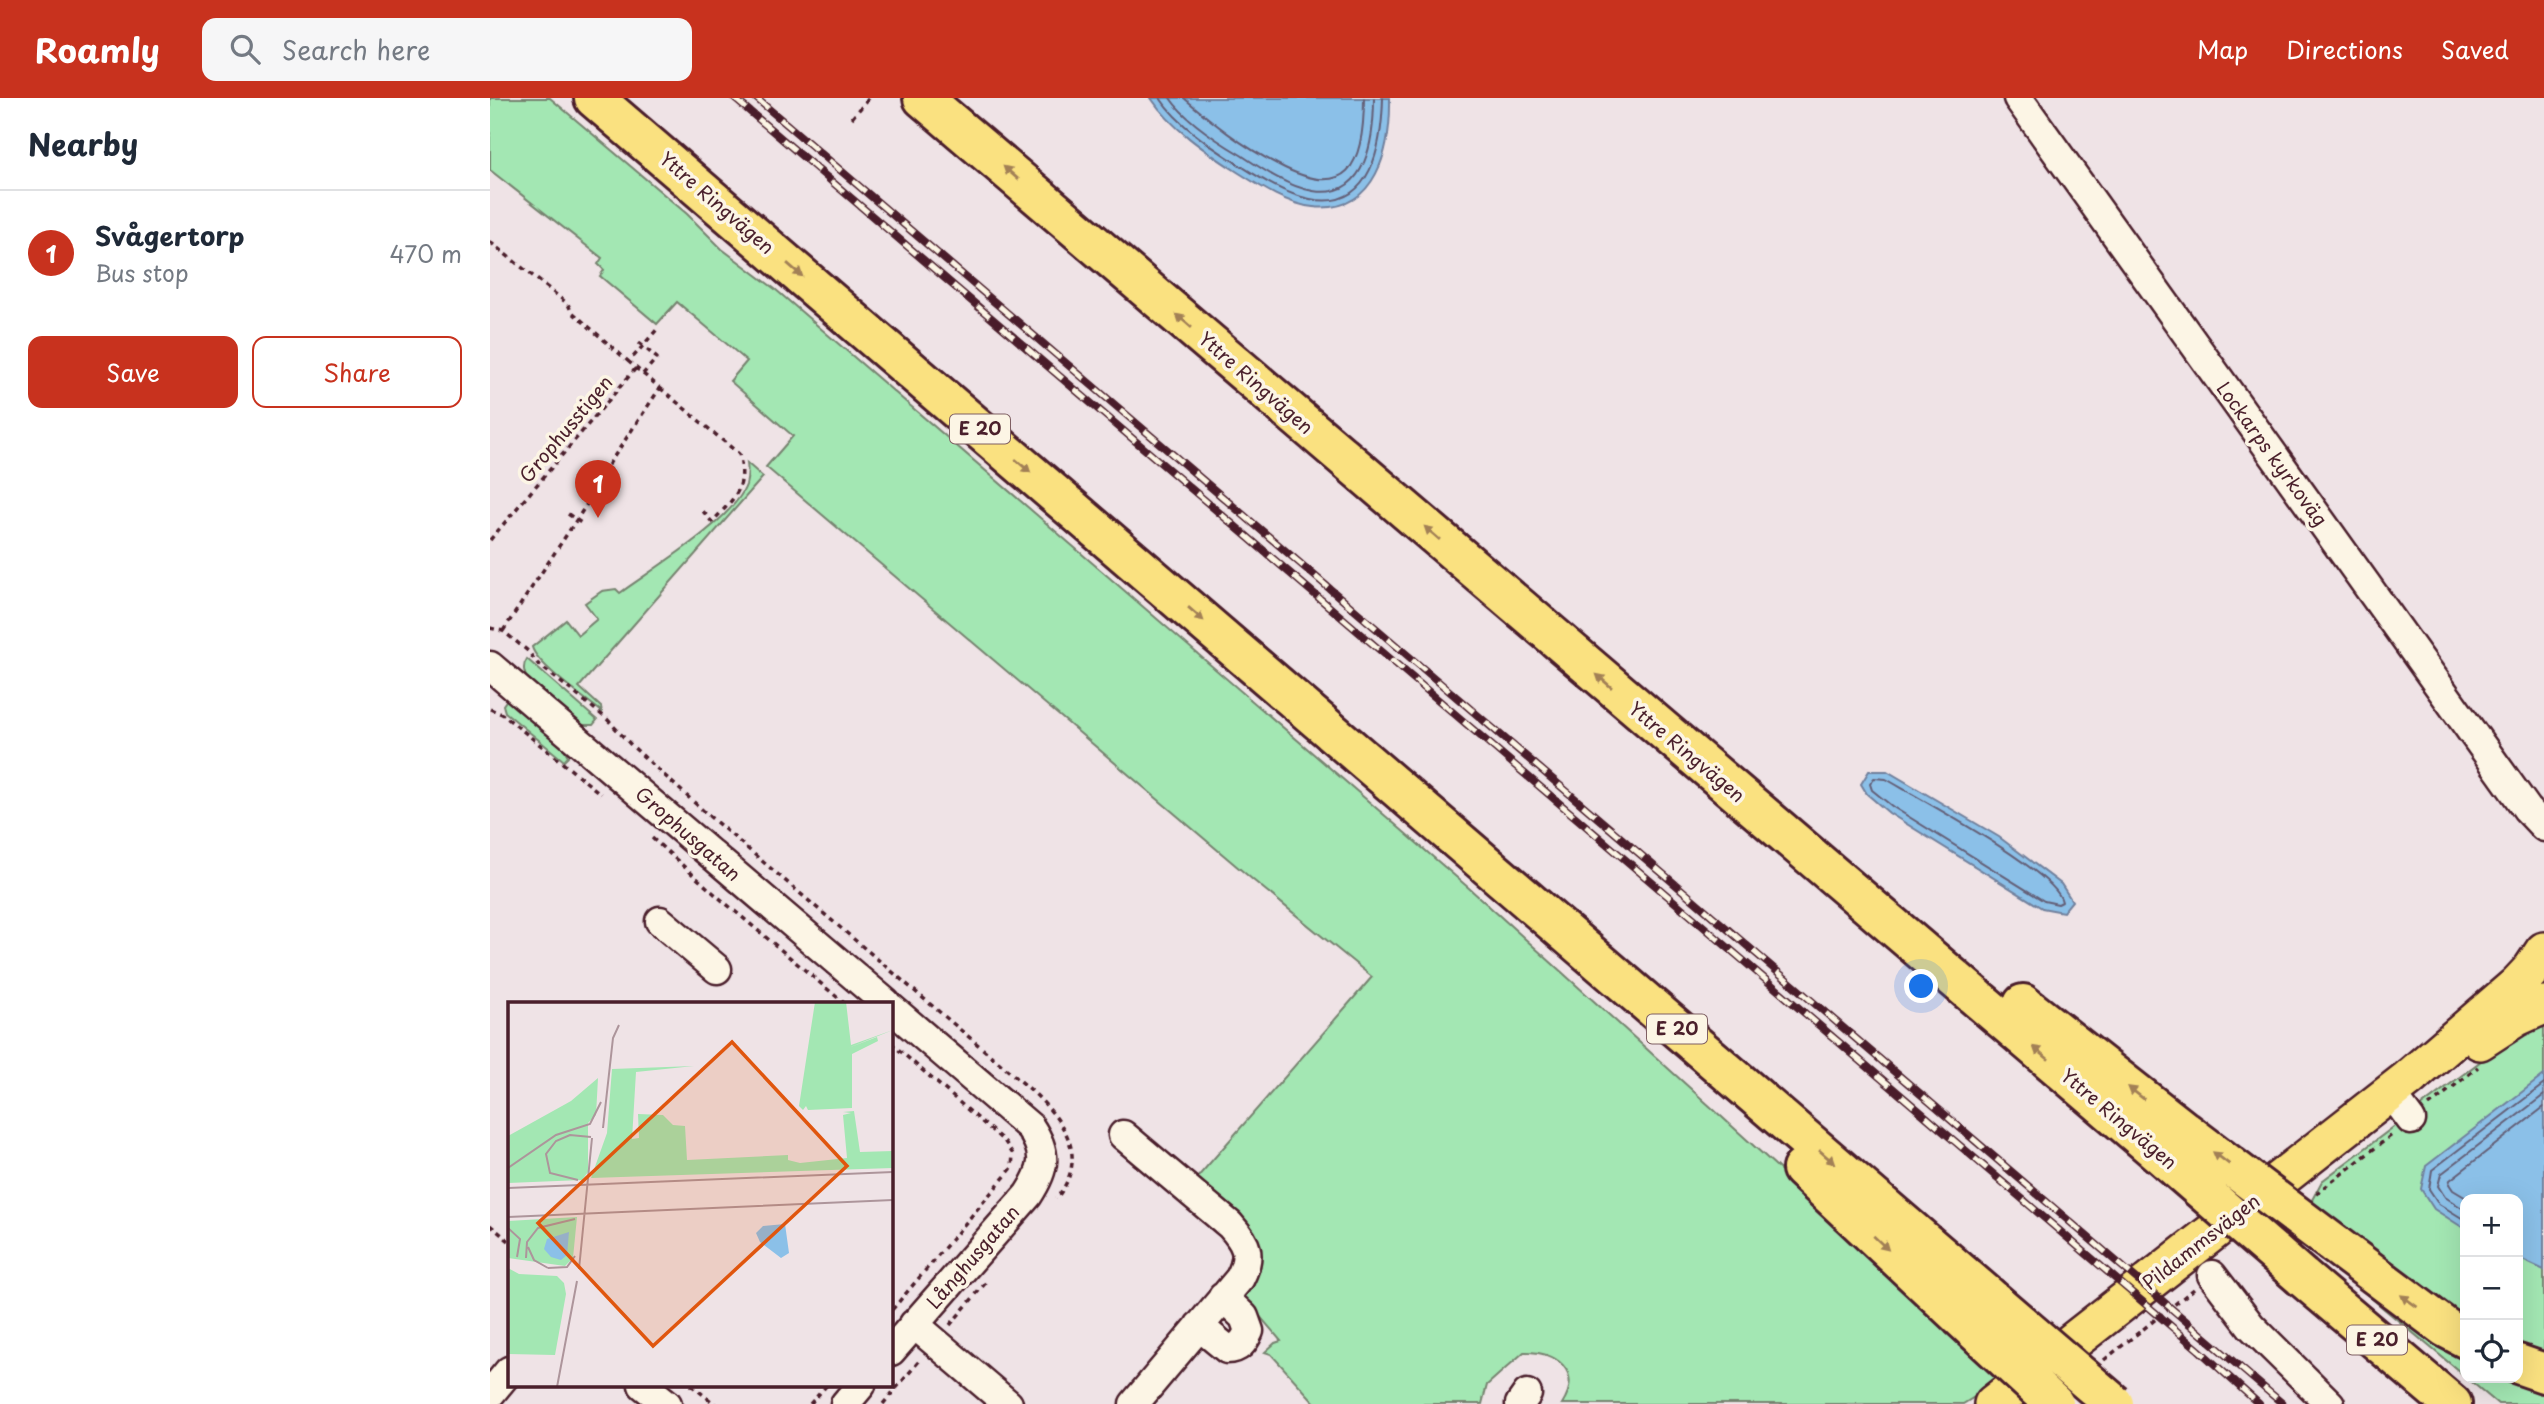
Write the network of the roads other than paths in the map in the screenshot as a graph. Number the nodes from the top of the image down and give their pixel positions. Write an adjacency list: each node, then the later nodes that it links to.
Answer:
1 (594, 98): 19 (highway, Yttre Ringvägen / E 20, one-way to 19)
2 (923, 98): 16 (highway, Yttre Ringvägen / E 20, one-way to 2)
3 (2018, 98): 5 (street, Lockarps kyrkoväg)
4 (490, 666): 11 (street, Grophusgatan)
5 (2536, 818): 6 (street, Lockarps kyrkoväg)
6 (2544, 840)
7 (660, 921): 9 (street)
8 (2544, 951): 14 (main road, Pildammsvägen)
9 (717, 969)
10 (2544, 990): 14 (main road, Pildammsvägen)
11 (885, 1002)
12 (2544, 1005): 14 (main road)
13 (892, 1009): 20 (street, Långhusgatan)
14 (2411, 1089): 34 (main road, Pildammsvägen)
15 (1123, 1135): 18 (street)
16 (2179, 1148): 22 (highway, one-way to 16, bridge); 38 (highway, Yttre Ringvägen / E 20, bridge)
17 (2212, 1275): 37 (street)
18 (1223, 1297): 21 (street); 21 (street)
19 (1974, 1307): 35 (highway, bridge); 36 (highway, Yttre Ringvägen / E 20, bridge)
20 (902, 1318): 23 (street, Långhusgatan); 32 (street)
21 (1199, 1326): 33 (street)
22 (2460, 1335)
23 (892, 1348)
24 (2523, 1366): 26 (highway)
25 (508, 1372): 29 (street)
26 (2544, 1373)
27 (644, 1386): 30 (street)
28 (861, 1386): 31 (street)
29 (490, 1394)
30 (667, 1404)
31 (845, 1404)
32 (1009, 1404)
33 (1134, 1404)
34 (1993, 1404)
35 (2054, 1404)
36 (2114, 1404)
37 (2330, 1404)
38 (2452, 1404)

